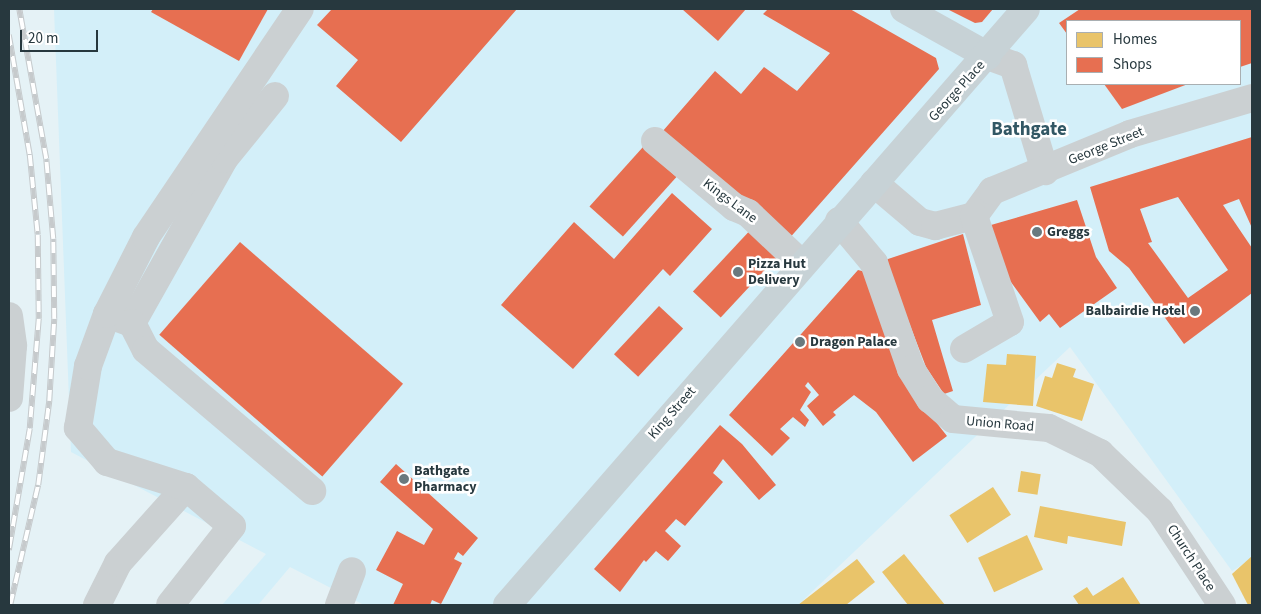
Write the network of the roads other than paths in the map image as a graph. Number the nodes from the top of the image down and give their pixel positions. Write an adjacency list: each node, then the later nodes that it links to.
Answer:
1 (300, 9): 8 (street)
2 (904, 9): 4 (main road)
3 (1026, 9): 4 (main road)
4 (988, 56): 9 (street, George Place); 10 (main road, George Place)
5 (275, 96): 8 (street)
6 (1252, 98): 9 (street, George Street)
7 (655, 141): 13 (street, Kings Lane)
8 (214, 152): 14 (street); 16 (street)
9 (1045, 171): 11 (street, George Street)
10 (874, 183): 11 (street); 12 (main road, George Place)
11 (974, 216): 17 (street)
12 (839, 222): 13 (main road, King Street); 21 (street, Union Road)
13 (802, 264): 26 (main road, King Street)
14 (107, 314): 16 (street); 19 (street)
15 (9, 316): 18 (street)
16 (132, 322): 20 (street)
17 (964, 349)
18 (9, 398)
19 (186, 486): 23 (street); 24 (street)
20 (312, 491)
21 (1160, 511): 27 (street, Church Place)
22 (352, 572): 25 (street)
23 (97, 605)
24 (170, 605)
25 (339, 605)
26 (507, 605)
27 (1222, 605)

